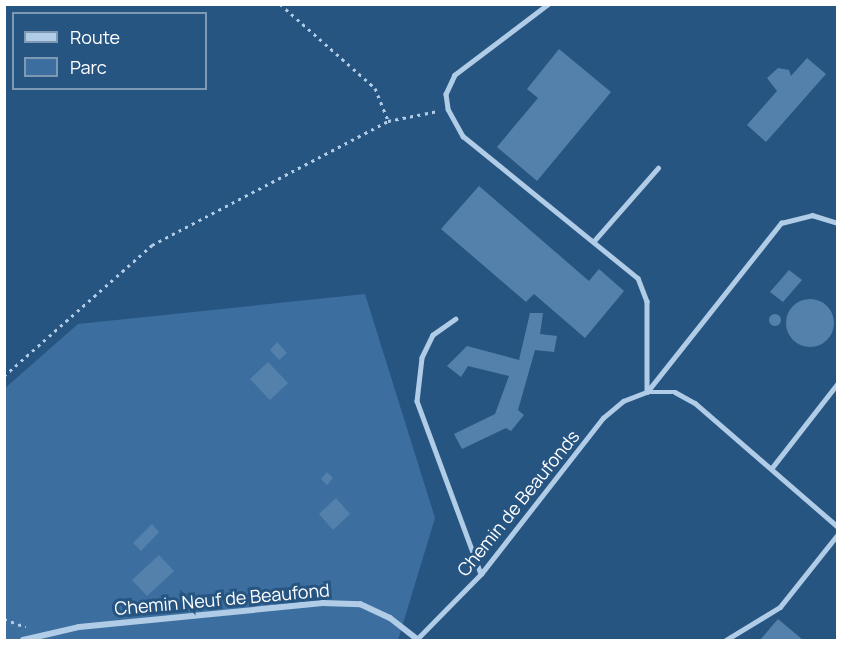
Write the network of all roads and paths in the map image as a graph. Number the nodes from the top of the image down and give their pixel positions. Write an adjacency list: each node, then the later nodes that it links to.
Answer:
1 (280, 4): 4 (path)
2 (549, 4): 3 (lane)
3 (448, 109): 4 (path); 7 (lane)
4 (388, 121): 9 (path)
5 (658, 168): 7 (lane)
6 (837, 223): 11 (lane)
7 (594, 241): 11 (lane)
8 (456, 320): 15 (lane)
9 (4, 376)
10 (837, 383): 12 (lane)
11 (647, 392): 12 (lane, Chemin de Beaufonds); 15 (lane, Chemin de Beaufonds)
12 (771, 470): 13 (lane, Chemin de Beaufonds)
13 (837, 527)
14 (837, 534): 20 (lane)
15 (481, 574): 19 (lane, Chemin de Beaufonds)
16 (4, 619): 17 (path)
17 (39, 633): 18 (street, Chemin Neuf de Beaufond); 19 (street, Chemin Neuf de Beaufond)
18 (22, 640)
19 (416, 640)
20 (726, 640)

